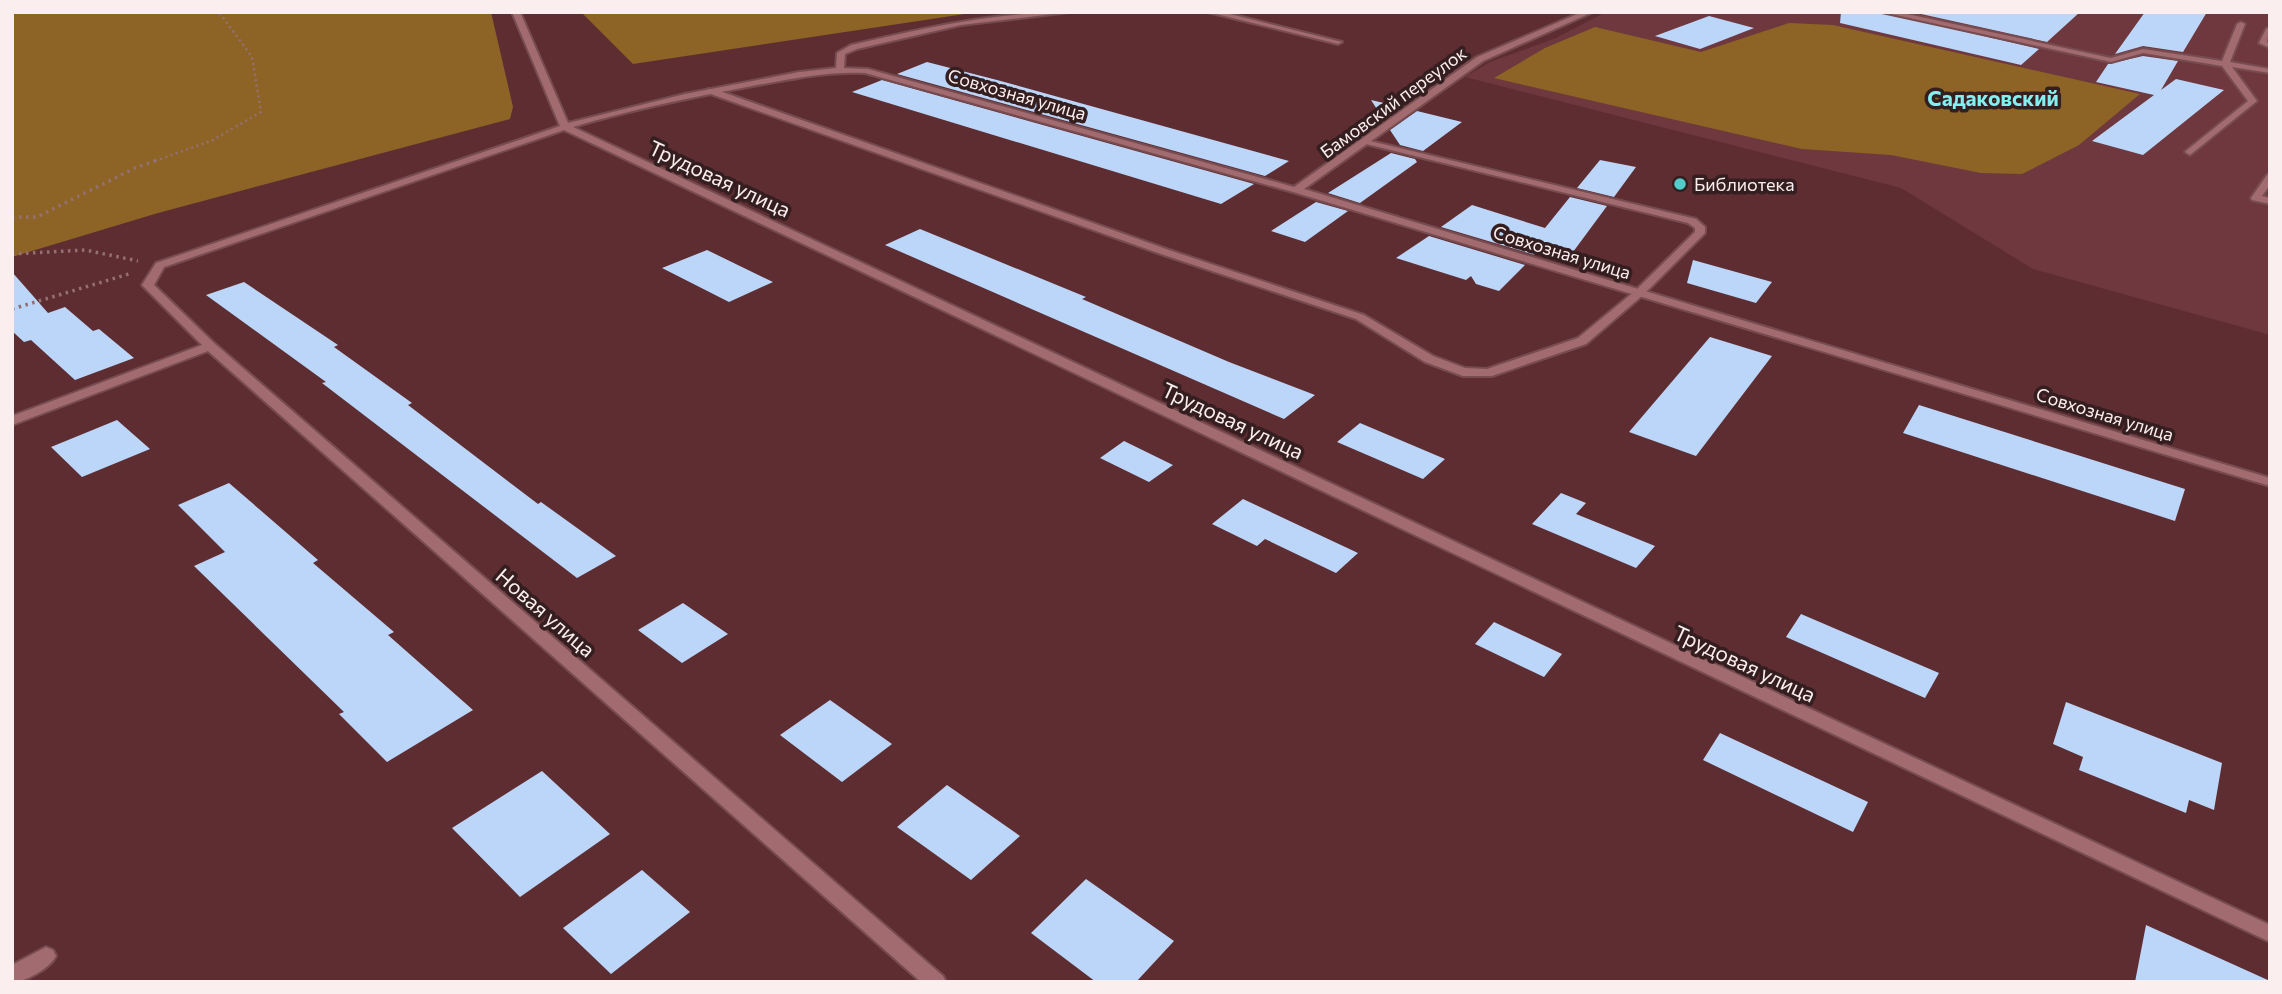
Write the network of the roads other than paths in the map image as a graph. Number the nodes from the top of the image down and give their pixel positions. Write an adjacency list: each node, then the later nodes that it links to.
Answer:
1 (516, 12): 14 (street)
2 (1065, 12): 11 (street)
3 (1212, 12): 8 (street)
4 (1589, 12): 15 (street, Бамовский переулок)
5 (1886, 12): 10 (street)
6 (2241, 24): 10 (street)
7 (2270, 29): 9 (street)
8 (1338, 42)
9 (2270, 46)
10 (2225, 64): 12 (street); 16 (street)
11 (840, 68): 13 (street, Совхозная улица); 18 (street, Совхозная улица)
12 (2270, 71)
13 (711, 91): 14 (street, Совхозная улица); 20 (street)
14 (565, 127): 21 (street, Новая улица); 24 (street, Трудовая улица)
15 (1365, 141): 18 (street, Бамовский переулок); 20 (street)
16 (2190, 152)
17 (2270, 177): 19 (street)
18 (1296, 190): 20 (street, Совхозная улица)
19 (2270, 201)
20 (1639, 293): 23 (street, Совхозная улица)
21 (211, 346): 22 (street); 27 (street, Новая улица)
22 (12, 421)
23 (2270, 482)
24 (2270, 934)
25 (46, 956): 26 (street)
26 (12, 976)
27 (936, 982)

